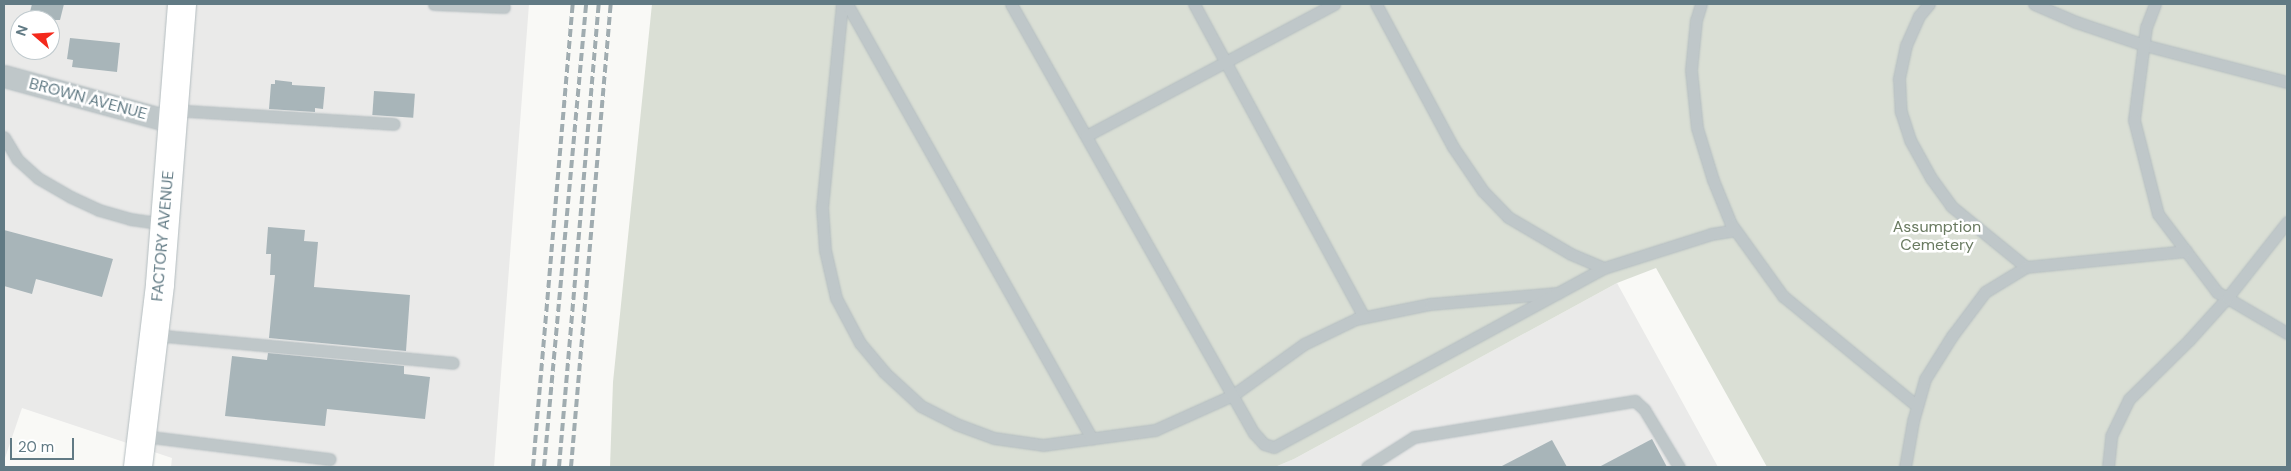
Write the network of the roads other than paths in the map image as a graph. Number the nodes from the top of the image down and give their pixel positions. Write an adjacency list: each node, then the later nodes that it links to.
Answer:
1 (182, 4): 18 (street, FACTORY AVENUE)
2 (434, 4): 13 (lane)
3 (842, 4): 37 (lane)
4 (847, 4): 37 (lane)
5 (1011, 4): 20 (lane)
6 (1194, 4): 15 (lane)
7 (1334, 4): 15 (lane)
8 (1376, 4): 27 (lane)
9 (1701, 4): 24 (lane)
10 (1929, 4): 26 (lane)
11 (2034, 4): 14 (lane)
12 (2155, 4): 14 (lane)
13 (504, 7)
14 (2144, 45): 17 (lane); 25 (lane)
15 (1226, 61): 20 (lane); 30 (lane)
16 (4, 76): 18 (street, BROWN AVENUE)
17 (2287, 82)
18 (172, 116): 19 (lane); 23 (street, FACTORY AVENUE)
19 (394, 124)
20 (1086, 136): 34 (lane)
21 (4, 137): 23 (lane)
22 (2287, 222): 29 (lane)
23 (164, 224): 32 (street, FACTORY AVENUE)
24 (1735, 230): 27 (lane); 35 (lane)
25 (2186, 251): 26 (lane); 29 (lane)
26 (2026, 267): 35 (lane)
27 (1604, 268): 28 (lane)
28 (1558, 293): 30 (lane); 34 (lane)
29 (2227, 298): 31 (lane); 43 (lane)
30 (1364, 317): 34 (lane)
31 (2287, 333)
32 (154, 336): 33 (lane); 36 (street, FACTORY AVENUE)
33 (453, 363)
34 (1233, 395): 37 (lane)
35 (1917, 406): 42 (lane)
36 (142, 436): 38 (lane); 39 (street, FACTORY AVENUE)
37 (1092, 439)
38 (330, 459)
39 (138, 467)
40 (1367, 467): 41 (lane)
41 (1678, 467)
42 (1905, 467)
43 (2108, 467)

